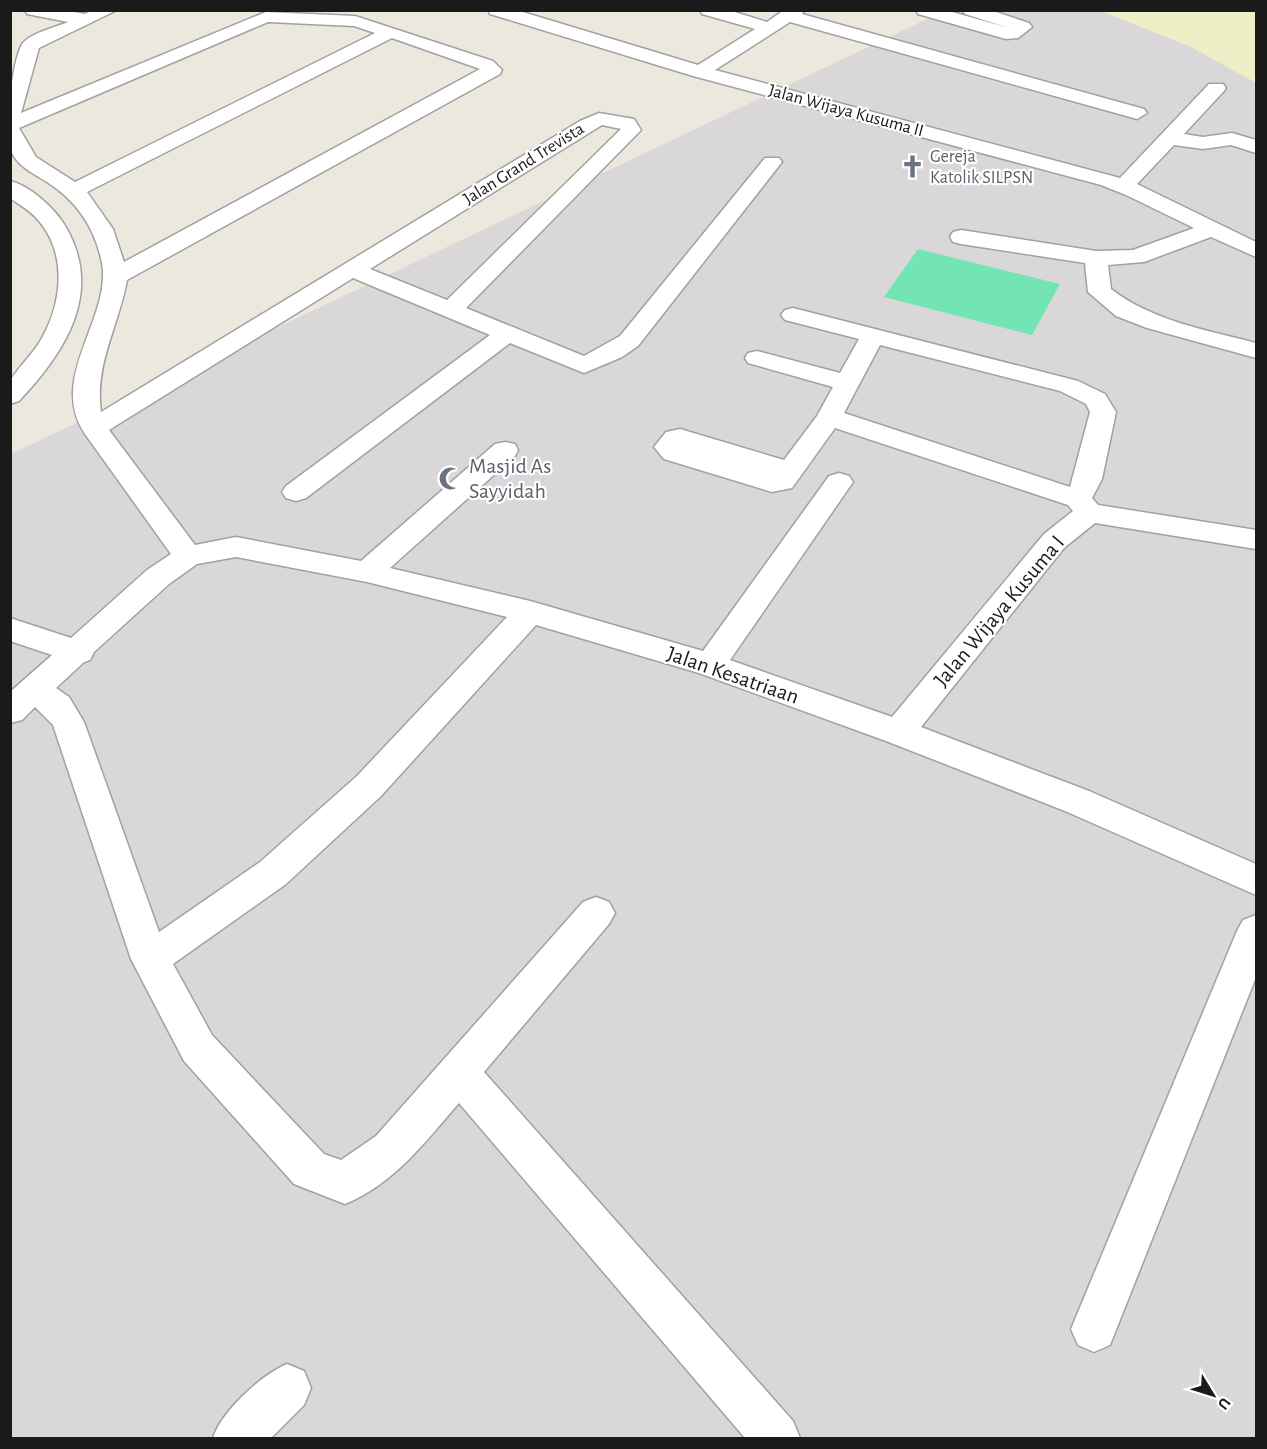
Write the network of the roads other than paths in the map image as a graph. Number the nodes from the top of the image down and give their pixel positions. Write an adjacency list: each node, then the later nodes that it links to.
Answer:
1 (33, 10): 8 (street)
2 (109, 10): 8 (street)
3 (496, 10): 11 (street, Jalan Wijaya Kusuma II)
4 (708, 10): 9 (street)
5 (924, 10): 6 (street)
6 (970, 10)
7 (793, 13): 9 (street); 13 (street)
8 (86, 20): 14 (street)
9 (769, 28): 11 (street)
10 (391, 32): 15 (street); 21 (street); 27 (street)
11 (700, 72): 19 (street, Jalan Wijaya Kusuma II)
12 (1216, 88): 16 (street)
13 (1137, 113)
14 (10, 118)
15 (10, 127): 21 (street)
16 (1170, 138): 17 (street); 19 (street)
17 (1257, 147)
18 (772, 162): 30 (street)
19 (1124, 186): 22 (street, Jalan Wijaya Kusuma II)
20 (10, 187): 35 (street)
21 (73, 191): 27 (street)
22 (1214, 228): 24 (street, Jalan Wijaya Kusuma II); 25 (street)
23 (961, 237): 25 (street)
24 (1257, 250)
25 (1096, 258): 32 (street)
26 (353, 270): 28 (street); 28 (street, Jalan Grand Trevista); 37 (street, Jalan Grand Trevista)
27 (115, 277): 37 (street)
28 (450, 311): 30 (street)
29 (793, 315): 31 (street)
30 (507, 334): 41 (street)
31 (873, 336): 34 (street); 42 (street)
32 (1257, 351)
33 (758, 358): 34 (street)
34 (847, 383): 36 (street)
35 (10, 396)
36 (829, 417): 39 (street); 42 (street)
37 (94, 428): 44 (street)
38 (505, 450): 45 (street)
39 (790, 471)
40 (838, 482): 49 (street)
41 (296, 492)
42 (1083, 506): 43 (street); 51 (street, Jalan Wijaya Kusuma I)
43 (1257, 539)
44 (188, 556): 45 (street, Jalan Kesatriaan); 48 (street)
45 (367, 572): 46 (street, Jalan Kesatriaan)
46 (530, 612): 49 (street, Jalan Kesatriaan); 55 (street)
47 (10, 628): 48 (street)
48 (79, 652): 50 (street)
49 (710, 665): 51 (street, Jalan Kesatriaan)
50 (23, 701): 55 (street)
51 (898, 732): 52 (street, Jalan Kesatriaan)
52 (1257, 880)
53 (596, 913): 56 (street)
54 (1257, 931): 57 (street)
55 (150, 959): 56 (street)
56 (459, 1073): 60 (street)
57 (1094, 1329)
58 (287, 1388): 59 (street)
59 (237, 1438)
60 (776, 1438)

